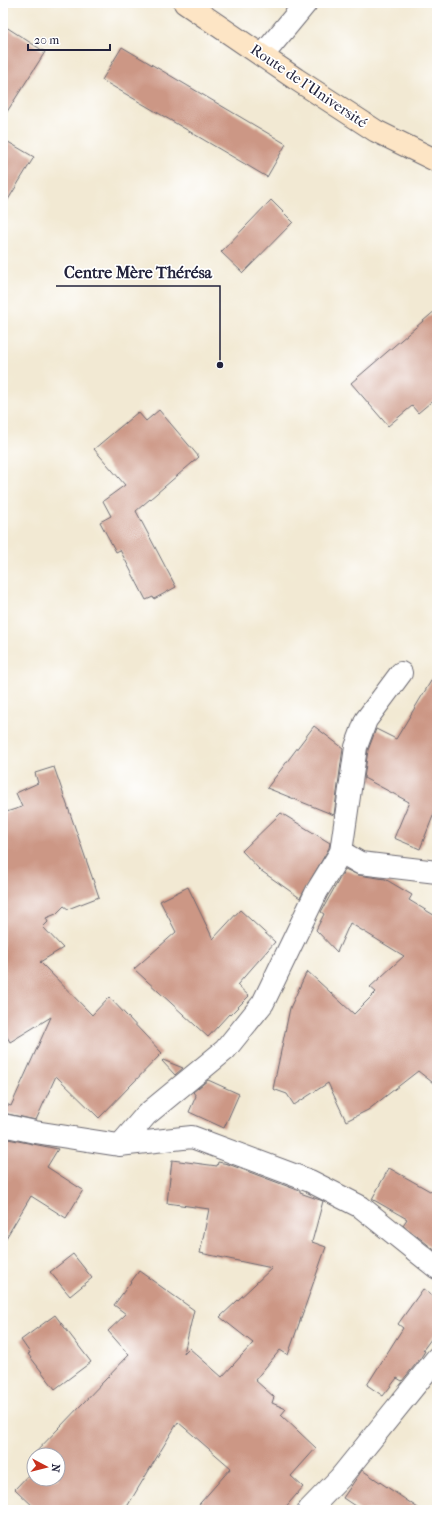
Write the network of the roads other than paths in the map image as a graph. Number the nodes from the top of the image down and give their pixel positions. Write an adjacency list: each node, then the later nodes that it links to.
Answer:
1 (185, 3): 3 (street, Route de l'Université)
2 (306, 3): 3 (street)
3 (262, 55): 4 (street, Route de l'Université)
4 (437, 161)
5 (401, 673): 6 (street)
6 (341, 852): 7 (street); 9 (street)
7 (437, 872)
8 (3, 1125): 9 (street)
9 (121, 1144): 10 (street)
10 (437, 1268)
11 (437, 1358): 12 (street)
12 (310, 1510)

